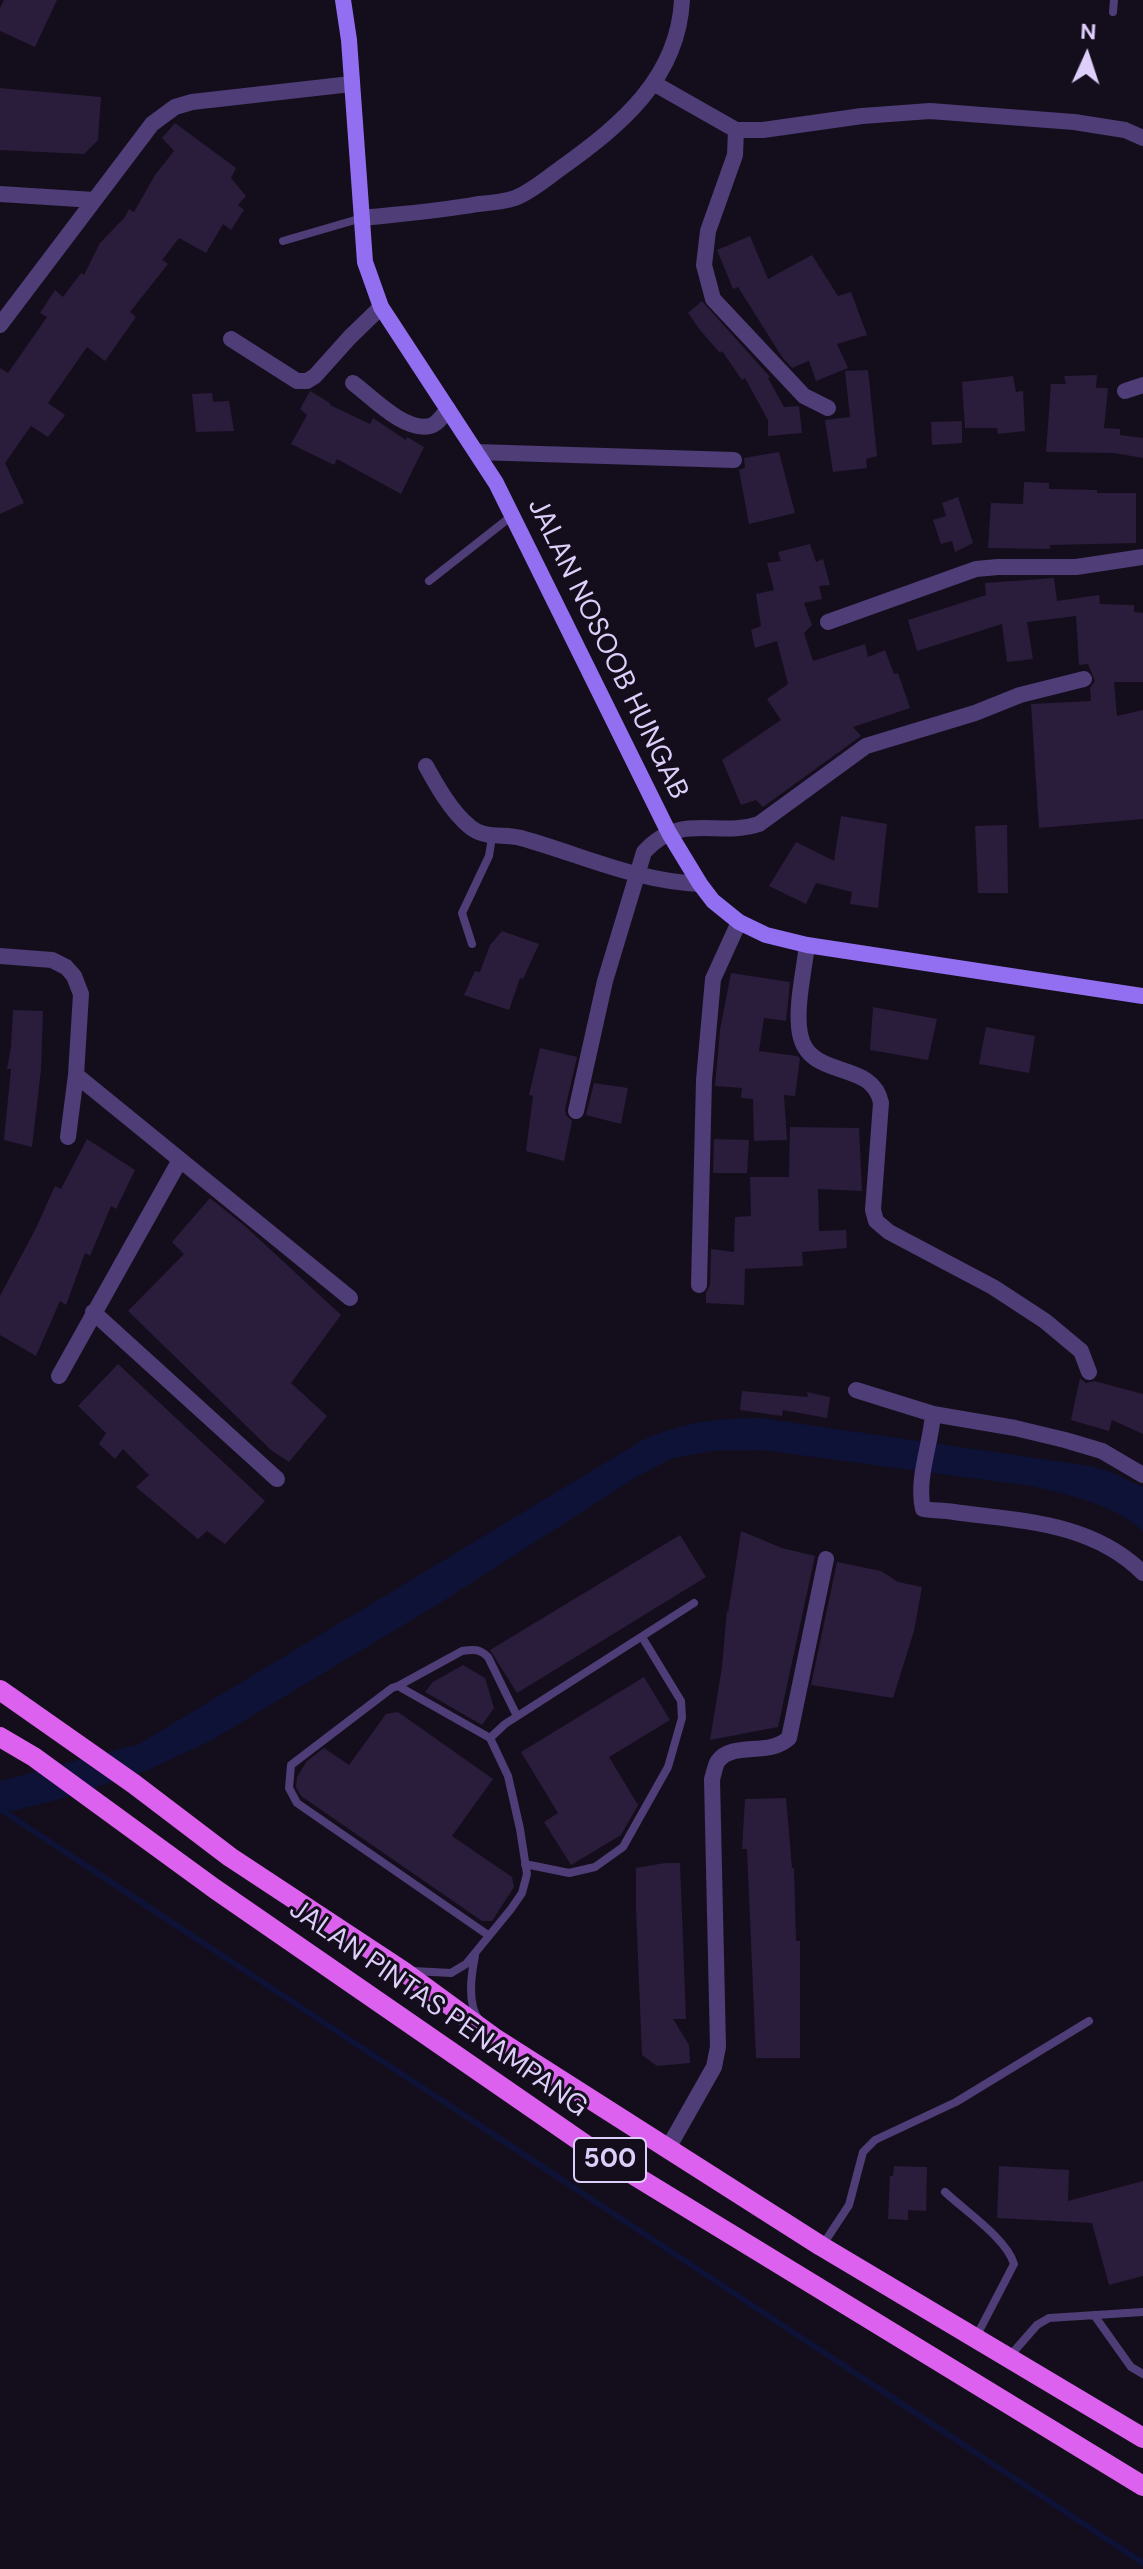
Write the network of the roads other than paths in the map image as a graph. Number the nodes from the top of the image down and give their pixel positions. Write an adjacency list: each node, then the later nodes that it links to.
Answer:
1 (343, 0): 5 (main road, JALAN NOSOOB HUNGAB)
2 (682, 0): 6 (street)
3 (1114, 0): 4 (lane)
4 (1113, 12)
5 (351, 84): 10 (street); 11 (main road, JALAN NOSOOB HUNGAB)
6 (655, 84): 7 (street); 11 (street)
7 (736, 130): 8 (street); 19 (street)
8 (1143, 138)
9 (0, 194): 10 (street)
10 (94, 200): 14 (street)
11 (362, 218): 12 (lane); 13 (main road, JALAN NOSOOB HUNGAB)
12 (283, 241)
13 (381, 307): 15 (street); 20 (main road, JALAN NOSOOB HUNGAB)
14 (0, 325)
15 (231, 339)
16 (353, 383): 20 (street)
17 (1143, 385): 18 (street)
18 (1125, 391)
19 (828, 408)
20 (448, 409): 21 (main road, JALAN NOSOOB HUNGAB)
21 (476, 452): 22 (street); 23 (main road, JALAN NOSOOB HUNGAB)
22 (734, 460)
23 (513, 515): 25 (lane); 29 (main road, JALAN NOSOOB HUNGAB)
24 (1143, 557): 26 (street)
25 (429, 581)
26 (828, 622)
27 (1084, 679): 29 (street)
28 (426, 766): 30 (street)
29 (669, 833): 31 (street); 32 (main road, JALAN NOSOOB HUNGAB)
30 (492, 837): 31 (street); 34 (lane)
31 (637, 875): 32 (street); 39 (street)
32 (700, 884): 33 (main road, JALAN NOSOOB HUNGAB)
33 (739, 922): 35 (main road, JALAN NOSOOB HUNGAB); 42 (street)
34 (472, 944)
35 (807, 945): 37 (main road, JALAN NOSOOB HUNGAB); 45 (street)
36 (0, 956): 38 (street)
37 (1143, 996)
38 (76, 1075): 40 (street); 41 (street)
39 (576, 1111)
40 (68, 1137)
41 (180, 1160): 43 (street); 44 (street)
42 (699, 1285)
43 (350, 1298)
44 (93, 1312): 46 (street); 50 (street)
45 (1089, 1372)
46 (59, 1376)
47 (856, 1390): 48 (street)
48 (933, 1414): 49 (street); 52 (street)
49 (1143, 1475)
50 (277, 1479)
51 (826, 1559): 66 (street)
52 (1143, 1573)
53 (694, 1603): 54 (lane)
54 (642, 1637): 57 (lane); 60 (lane)
55 (398, 1686): 57 (lane); 59 (lane); 61 (lane)
56 (0, 1690): 63 (main road, JALAN PINTAS PENAMPANG / 500)
57 (517, 1716): 59 (lane)
58 (0, 1737): 75 (main road, JALAN PINTAS PENAMPANG / 500)
59 (490, 1738): 60 (lane)
60 (525, 1864): 61 (lane)
61 (488, 1935): 62 (lane)
62 (476, 1951): 63 (lane); 65 (lane)
63 (403, 1971): 65 (main road, JALAN PINTAS PENAMPANG / 500)
64 (1089, 2021): 68 (lane)
65 (496, 2039): 66 (main road, JALAN PINTAS PENAMPANG / 500)
66 (667, 2150): 68 (main road, JALAN PINTAS PENAMPANG / 500)
67 (945, 2192): 71 (lane)
68 (821, 2246): 71 (main road, JALAN PINTAS PENAMPANG / 500)
69 (1143, 2312): 70 (lane)
70 (1094, 2315): 72 (lane); 73 (lane)
71 (975, 2338): 72 (main road, JALAN PINTAS PENAMPANG / 500)
72 (1008, 2358): 74 (main road, JALAN PINTAS PENAMPANG / 500)
73 (1143, 2374)
74 (1140, 2435)
75 (1143, 2486)

